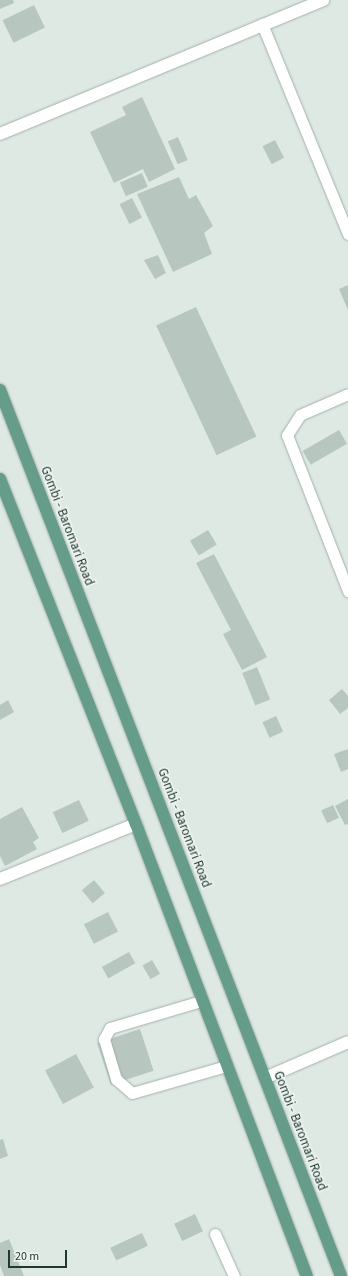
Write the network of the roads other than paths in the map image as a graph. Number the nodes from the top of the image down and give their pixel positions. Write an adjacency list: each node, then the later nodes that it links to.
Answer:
1 (323, 0): 2 (street)
2 (262, 24): 3 (street); 4 (lane)
3 (0, 134)
4 (348, 234)
5 (0, 390): 14 (main road, Gombi - Baromari Road)
6 (348, 394): 8 (lane)
7 (0, 479): 9 (main road)
8 (348, 591)
9 (136, 824): 10 (street); 11 (main road)
10 (0, 879)
11 (201, 1001): 13 (main road); 13 (lane)
12 (348, 1042): 14 (street)
13 (226, 1066): 17 (main road)
14 (265, 1078): 18 (main road, Gombi - Baromari Road)
15 (215, 1234): 16 (lane)
16 (234, 1276)
17 (307, 1276)
18 (342, 1276)

